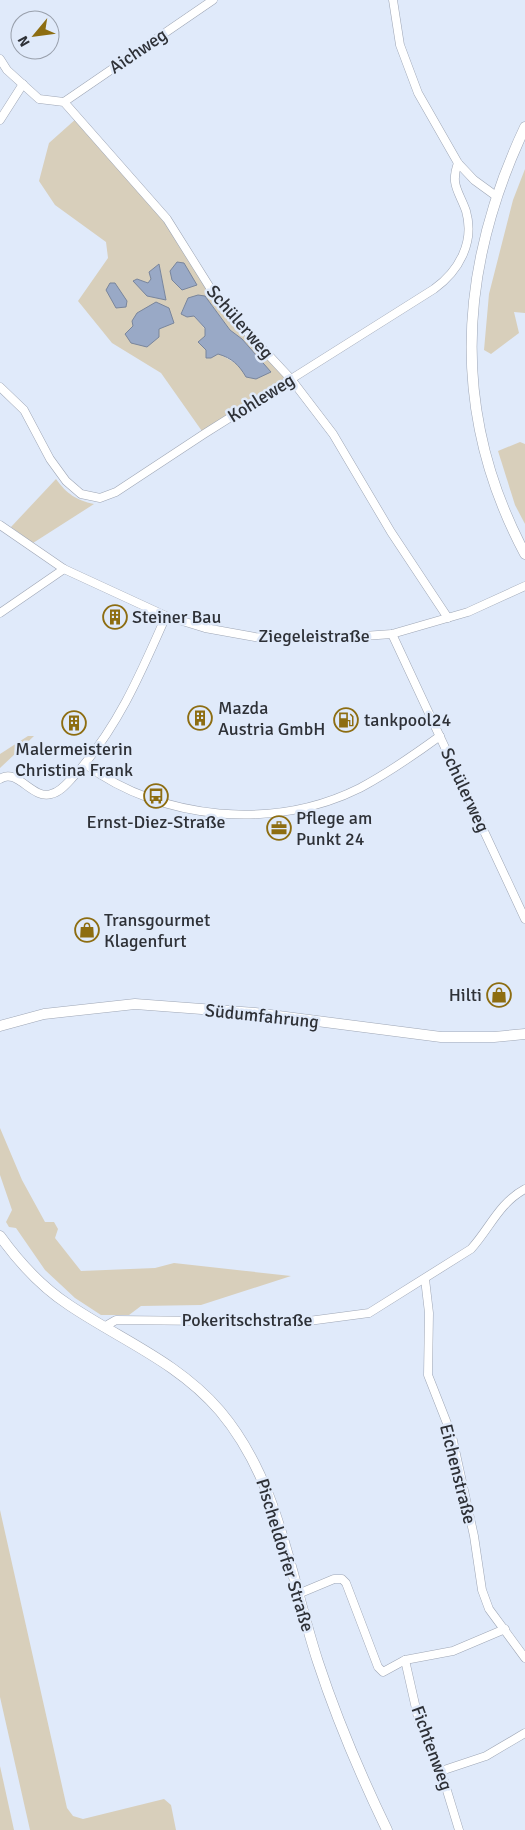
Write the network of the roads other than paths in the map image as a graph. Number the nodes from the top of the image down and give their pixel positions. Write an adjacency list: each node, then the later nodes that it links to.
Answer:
1 (213, 0): 5 (street, Aichweg)
2 (394, 0): 8 (street)
3 (0, 59): 4 (street)
4 (22, 84): 5 (street); 6 (street)
5 (64, 102): 10 (street, Schülerweg)
6 (0, 120)
7 (525, 127): 9 (main road)
8 (458, 163): 9 (street); 10 (street, Kohleweg)
9 (496, 196): 13 (main road)
10 (291, 379): 11 (street, Kohleweg); 18 (street, Schülerweg)
11 (0, 387)
12 (0, 524): 14 (street, Ziegeleistraße)
13 (525, 554)
14 (64, 569): 16 (street); 17 (street, Ziegeleistraße)
15 (525, 586): 18 (street, Ziegeleistraße)
16 (0, 614)
17 (166, 616): 19 (street, Ziegeleistraße); 21 (street)
18 (448, 618): 19 (street, Ziegeleistraße)
19 (392, 634): 20 (street, Schülerweg)
20 (440, 736): 21 (street); 23 (street, Schülerweg)
21 (85, 764): 22 (street)
22 (0, 779)
23 (525, 919)
24 (0, 1026): 25 (main road, Südumfahrung)
25 (523, 1034)
26 (525, 1189): 28 (street, Pokeritschstraße)
27 (0, 1236): 29 (main road, Pischeldorfer Straße)
28 (424, 1279): 29 (street, Pokeritschstraße); 31 (street, Eichenstraße)
29 (104, 1327): 30 (main road, Pischeldorfer Straße)
30 (298, 1594): 33 (street); 36 (main road, Pischeldorfer Straße)
31 (504, 1629): 32 (street, Eichenstraße); 33 (street)
32 (525, 1658)
33 (405, 1660): 35 (street, Fichtenweg)
34 (525, 1733): 35 (street)
35 (441, 1771): 37 (street, Fichtenweg)
36 (387, 1830)
37 (459, 1830)

